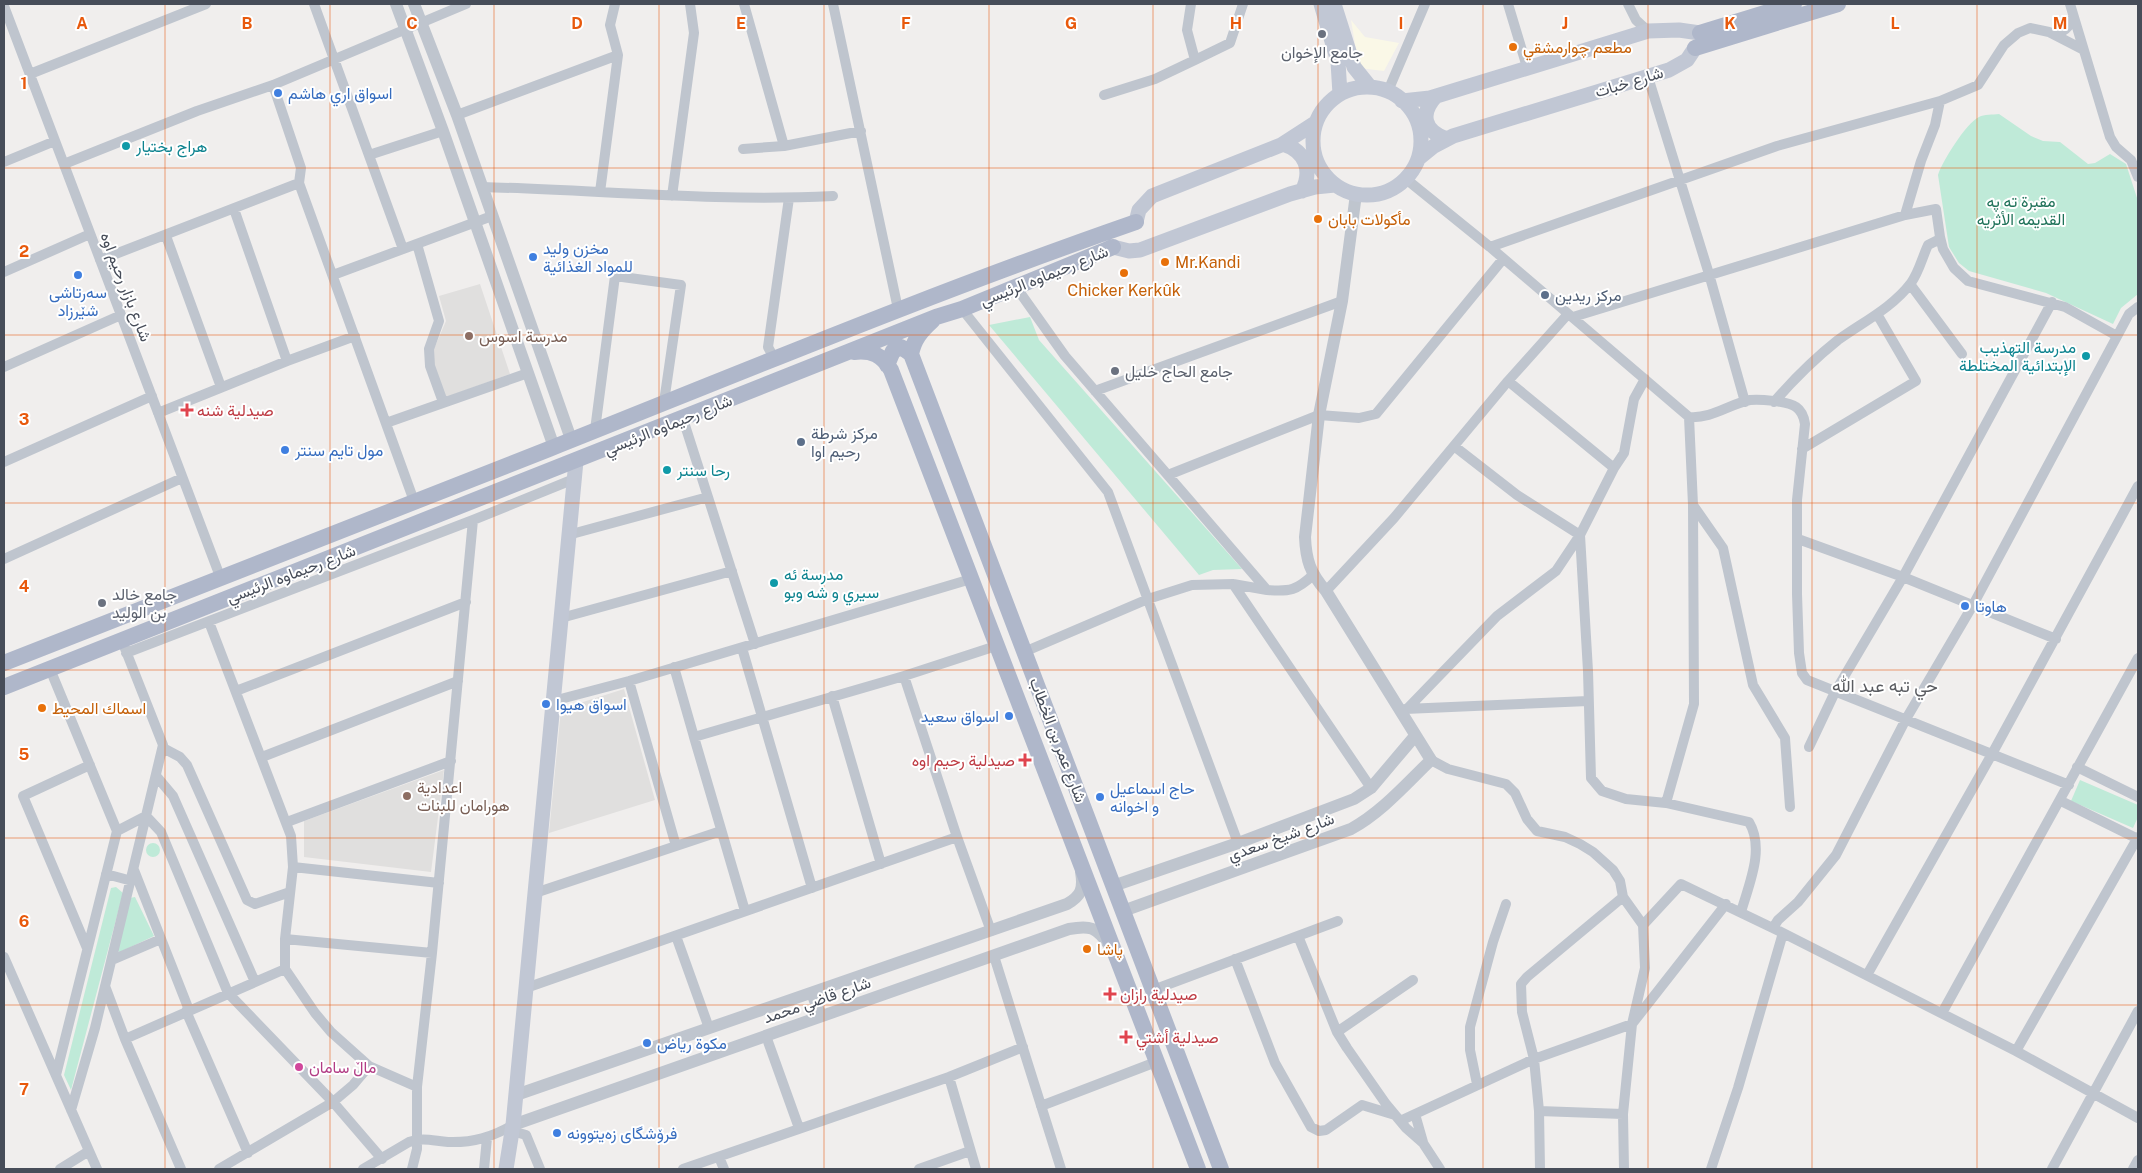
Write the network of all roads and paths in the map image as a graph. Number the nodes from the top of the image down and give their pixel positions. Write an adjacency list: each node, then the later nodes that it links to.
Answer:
1 (206, 4): 34 (street)
2 (314, 4): 30 (street)
3 (396, 4): 22 (street)
4 (466, 4): 21 (street)
5 (614, 4): 29 (street)
6 (690, 4): 67 (street)
7 (744, 4): 52 (street)
8 (833, 4): 47 (street)
9 (1191, 4): 31 (street)
10 (1243, 4): 31 (street)
11 (1425, 4): 39 (street)
12 (1508, 4): 33 (street)
13 (1628, 4): 23 (street)
14 (1794, 4): 27 (main road, شارع خبات)
15 (1838, 4): 27 (main road, شارع خبات)
16 (2070, 4): 20 (street)
17 (416, 5): 21 (street)
18 (4, 6): 25 (street, شارع بازار رحيم اوه)
19 (1329, 7): 32 (main road); 35 (main road)
20 (2073, 16): 24 (street); 28 (street)
21 (423, 22): 22 (street); 45 (street)
22 (405, 30): 30 (street); 48 (street)
23 (1648, 31): 27 (main road, شارع خبات); 33 (main road, شارع خبات)
24 (2051, 33): 28 (street); 44 (street)
25 (14, 34): 26 (street); 34 (street, شارع بازار رحيم اوه)
26 (4, 39)
27 (1698, 40): 36 (main road, شارع خبات)
28 (2082, 49): 58 (street)
29 (618, 55): 45 (street); 65 (street)
30 (333, 58): 37 (street); 54 (street)
31 (1195, 60): 41 (street)
32 (1354, 66): 35 (main road); 38 (main road)
33 (1527, 67): 42 (main road, شارع خبات)
34 (30, 74): 50 (street, شارع بازار رحيم اوه)
35 (1340, 74): 40 (main road)
36 (1648, 77): 49 (main road, شارع خبات); 60 (street)
37 (273, 85): 57 (street); 61 (street)
38 (1370, 87): 39 (main road); 40 (main road)
39 (1388, 91): 43 (main road)
40 (1340, 94): 46 (main road)
41 (1104, 95)
42 (1436, 96): 43 (main road, شارع خبات); 49 (main road)
43 (1402, 101): 55 (main road)
44 (1940, 101): 60 (street); 71 (street)
45 (457, 114): 63 (street)
46 (1316, 123): 51 (main road, شارع رحيماوه الرئيسي); 62 (main road)
47 (861, 130): 52 (street); 92 (street)
48 (443, 131): 54 (street); 74 (street)
49 (1447, 139): 55 (main road, شارع خبات)
50 (55, 141): 56 (street); 57 (street, شارع بازار رحيم اوه)
51 (1283, 144): 64 (main road); 73 (main road, شارع رحيماوه الرئيسي)
52 (784, 146): 53 (street)
53 (743, 149)
54 (368, 155): 81 (street)
55 (1418, 160): 59 (main road)
56 (4, 162)
57 (64, 164): 75 (street, شارع بازار رحيم اوه)
58 (2138, 177)
59 (1406, 179): 66 (main road); 80 (street)
60 (1679, 180): 80 (street); 85 (street)
61 (299, 183): 70 (street); 86 (street)
62 (1335, 185): 64 (main road, شارع رحيماوه الرئيسي); 66 (main road)
63 (482, 187): 65 (street); 72 (street)
64 (1302, 190): 79 (main road, شارع رحيماوه الرئيسي)
65 (600, 192): 67 (street)
66 (1356, 194): 89 (street)
67 (672, 196): 69 (street)
68 (833, 196): 69 (street)
69 (789, 198): 103 (street)
70 (234, 209): 76 (street); 104 (street)
71 (1905, 215): 77 (street); 85 (street)
72 (492, 216): 74 (street); 125 (street)
73 (1136, 222): 92 (main road, شارع رحيماوه الرئيسي)
74 (475, 223): 78 (street); 107 (street)
75 (90, 234): 83 (street, شارع بازار رحيم اوه); 84 (street)
76 (166, 236): 83 (street); 111 (street)
77 (1940, 239): 87 (street); 90 (street)
78 (417, 244): 81 (street); 115 (street)
79 (1113, 247): 88 (main road, شارع رحيماوه الرئيسي)
80 (1490, 247): 82 (street)
81 (403, 250): 86 (street)
82 (1503, 259): 96 (street); 121 (street)
83 (100, 260): 95 (street, شارع بازار رحيم اوه)
84 (4, 272)
85 (1709, 274): 96 (street); 118 (street)
86 (333, 276): 98 (street)
87 (1910, 284): 94 (street); 102 (street)
88 (1016, 287): 93 (main road, شارع رحيماوه الرئيسي); 112 (street)
89 (1342, 300): 112 (street); 121 (street)
90 (2052, 302): 99 (street); 151 (street)
91 (2138, 307): 99 (street)
92 (898, 309): 103 (main road, شارع رحيماوه الرئيسي)
93 (962, 309): 97 (main road, شارع رحيماوه الرئيسي); 157 (street)
94 (1877, 314): 119 (street); 131 (street)
95 (121, 316): 106 (street); 114 (street, شارع بازار رحيم اوه)
96 (1570, 316): 108 (street); 110 (street)
97 (936, 317): 100 (main road, شارع رحيماوه الرئيسي); 101 (main road)
98 (355, 336): 104 (street); 124 (street)
99 (2117, 336): 159 (street)
100 (849, 352): 105 (main road); 117 (main road, شارع رحيماوه الرئيسي)
101 (911, 354): 105 (main road); 135 (main road, شارع عمر بن الخطاب)
102 (1962, 354)
103 (774, 358): 109 (main road, شارع رحيماوه الرئيسي)
104 (288, 361): 111 (street)
105 (887, 364): 139 (main road, شارع عمر بن الخطاب)
106 (4, 368)
107 (528, 373): 115 (street); 127 (street)
108 (1645, 379): 123 (street); 134 (street)
109 (717, 381): 113 (main road, شارع رحيماوه الرئيسي); 117 (main road)
110 (1508, 381): 129 (street); 134 (street)
111 (221, 387): 120 (street)
112 (1095, 391): 136 (street)
113 (688, 392): 116 (main road, شارع رحيماوه الرئيسي); 122 (main road)
114 (152, 396): 120 (street, شارع بازار رحيم اوه); 133 (street)
115 (442, 402): 124 (street)
116 (664, 402): 126 (main road, شارع رحيماوه الرئيسي); 126 (street)
117 (726, 402): 122 (main road, شارع رحيماوه الرئيسي)
118 (1745, 402): 119 (street); 123 (street)
119 (1774, 402): 131 (street)
120 (158, 413): 137 (street, شارع بازار رحيم اوه)
121 (1319, 415): 136 (street); 150 (street)
122 (689, 416): 132 (main road, شارع رحيماوه الرئيسي); 141 (street)
123 (1689, 418): 143 (street)
124 (386, 423): 142 (street)
125 (564, 423): 127 (street); 128 (street)
126 (595, 430): 128 (main road, شارع رحيماوه الرئيسي)
127 (547, 431): 130 (street)
128 (571, 439): 130 (main road, شارع رحيماوه الرئيسي)
129 (1454, 446): 146 (street); 156 (street)
130 (554, 447): 142 (main road, شارع رحيماوه الرئيسي)
131 (1802, 449): 147 (street)
132 (576, 461): 138 (main road); 165 (main road, شارع رحيماوه الرئيسي)
133 (4, 462)
134 (1614, 468): 146 (street)
135 (956, 474): 139 (main road); 167 (main road, شارع عمر بن الخطاب)
136 (1168, 475): 155 (street)
137 (182, 478): 148 (street); 152 (street, شارع بازار رحيم اوه)
138 (574, 479): 144 (street); 145 (main road)
139 (934, 484): 153 (main road, شارع عمر بن الخطاب)
140 (2138, 486): 162 (street)
141 (708, 497): 145 (street); 149 (street)
142 (414, 501): 152 (main road, شارع رحيماوه الرئيسي)
143 (1693, 505): 201 (street); 202 (street)
144 (474, 520): 158 (street); 161 (street)
145 (568, 535): 160 (main road)
146 (1580, 535): 180 (street); 181 (street)
147 (1798, 538): 151 (street); 177 (street)
148 (4, 559)
149 (732, 571): 160 (street); 163 (street)
150 (1314, 575): 155 (street); 156 (street)
151 (1903, 577): 159 (street); 177 (street)
152 (220, 578): 169 (main road, شارع رحيماوه الرئيسي)
153 (971, 579): 163 (street); 164 (main road, شارع عمر بن الخطاب)
154 (1233, 584): 155 (street); 157 (street); 198 (street)
155 (1267, 590)
156 (1326, 591): 181 (street)
157 (1148, 599): 167 (street); 209 (street)
158 (466, 602): 173 (street); 176 (street)
159 (1973, 605): 162 (street); 183 (street)
160 (560, 618): 179 (main road)
161 (209, 622): 165 (street); 176 (street)
162 (2056, 638): 190 (street)
163 (755, 644): 166 (street)
164 (996, 646): 172 (street); 185 (main road, شارع عمر بن الخطاب)
165 (124, 647): 171 (main road, شارع رحيماوه الرئيسي); 189 (street)
166 (742, 648): 170 (street); 182 (street)
167 (1024, 652): 184 (main road, شارع عمر بن الخطاب)
168 (2138, 658): 195 (street)
169 (4, 663)
170 (674, 667): 174 (street); 187 (street)
171 (50, 669): 175 (main road, شارع رحيماوه الرئيسي); 194 (street)
172 (904, 676): 178 (street); 207 (street)
173 (458, 681): 191 (street); 193 (street)
174 (629, 682): 179 (street); 210 (street)
175 (4, 687)
176 (236, 691): 191 (street)
177 (1835, 692): 183 (street); 188 (street)
178 (832, 696): 182 (street); 212 (street)
179 (553, 701): 220 (main road)
180 (1588, 701): 181 (street); 201 (street)
181 (1403, 709): 186 (street)
182 (762, 716): 187 (street); 218 (street)
183 (1906, 719): 190 (street); 229 (street)
184 (1051, 723): 185 (main road); 217 (main road, شارع عمر بن الخطاب)
185 (1029, 731): 211 (main road, شارع عمر بن الخطاب)
186 (1415, 736): 192 (street); 198 (street, شارع شيخ سعدي)
187 (694, 737): 206 (street)
188 (1809, 746)
189 (163, 748): 196 (street); 219 (street)
190 (1992, 754): 197 (street); 244 (street)
191 (262, 757): 204 (street)
192 (1431, 760): 221 (street); 225 (street, شارع شيخ سعدي)
193 (451, 761): 204 (street); 216 (street)
194 (90, 765): 205 (street); 236 (street)
195 (2077, 767): 197 (street); 199 (street)
196 (157, 777): 203 (street); 246 (street)
197 (2068, 785): 200 (street)
198 (1371, 788): 209 (street, شارع شيخ سعدي)
199 (2138, 797)
200 (2061, 801): 208 (street); 254 (street)
201 (1666, 803): 226 (street)
202 (1790, 807)
203 (146, 816): 205 (street); 215 (street); 250 (street)
204 (287, 822): 213 (street)
205 (117, 831): 214 (street)
206 (721, 831): 210 (street); 224 (street)
207 (957, 837): 212 (street); 230 (street)
208 (2138, 838): 262 (street)
209 (1238, 843): 217 (street, شارع شيخ سعدي)
210 (676, 846): 220 (street)
211 (1078, 858): 230 (street, شارع قاضي محمد); 242 (main road, شارع عمر بن الخطاب)
212 (881, 864): 218 (street)
213 (293, 867): 216 (street); 219 (street)
214 (106, 874): 215 (street); 236 (street)
215 (133, 876): 234 (street); 241 (street)
216 (439, 883): 237 (street)
217 (1113, 886): 225 (main road, شارع عمر بن الخطاب)
218 (812, 888): 224 (street)
219 (290, 892): 235 (street)
220 (535, 893): 248 (main road)
221 (1624, 897): 228 (street); 263 (street)
222 (1506, 904): 268 (street)
223 (1726, 904): 226 (street); 228 (street); 256 (street)
224 (745, 911): 232 (street)
225 (1123, 911): 249 (main road, شارع عمر بن الخطاب)
226 (1741, 912): 229 (street)
227 (1338, 921): 233 (street)
228 (1643, 925): 256 (street)
229 (1773, 928): 231 (street)
230 (991, 931): 251 (street, شارع قاضي محمد)
231 (1783, 933): 244 (street); 314 (street)
232 (676, 936): 248 (street); 257 (street)
233 (1298, 936): 240 (street); 258 (street)
234 (161, 939): 241 (street); 252 (street)
235 (285, 939): 237 (street); 243 (street)
236 (88, 948): 266 (street)
237 (432, 953): 269 (street)
238 (994, 956): 242 (street, شارع قاضي محمد); 255 (street, شارع قاضي محمد); 261 (street)
239 (4, 957): 266 (street)
240 (1235, 959): 249 (street); 274 (street)
241 (112, 960): 247 (street)
242 (1118, 962): 264 (main road, شارع عمر بن الخطاب)
243 (285, 969): 246 (street); 265 (street)
244 (1867, 975): 254 (street)
245 (1413, 980): 258 (street)
246 (255, 982): 250 (street)
247 (105, 986): 260 (street); 276 (street)
248 (526, 988): 272 (main road)
249 (1153, 990): 280 (main road, شارع عمر بن الخطاب)
250 (228, 993): 252 (street); 273 (street)
251 (812, 993): 255 (street); 257 (street, شارع قاضي محمد)
252 (188, 1011): 260 (street); 291 (street)
253 (2138, 1011): 271 (street)
254 (1942, 1013): 262 (street)
255 (821, 1016): 259 (street, شارع قاضي محمد)
256 (1632, 1024): 263 (street); 279 (street)
257 (710, 1028): 272 (street, شارع قاضي محمد)
258 (1337, 1032): 270 (street)
259 (766, 1036): 284 (street, شارع قاضي محمد); 285 (street)
260 (125, 1039): 297 (street)
261 (1023, 1047): 267 (street); 275 (street)
262 (2016, 1051): 271 (street)
263 (1534, 1059): 268 (street); 277 (street)
264 (1156, 1062): 275 (street); 283 (main road, شارع عمر بن الخطاب)
265 (369, 1066): 269 (street); 273 (street)
266 (56, 1075): 276 (street)
267 (949, 1076): 285 (street); 290 (street)
268 (1477, 1084): 278 (street)
269 (417, 1086): 287 (street)
270 (1378, 1092): 274 (street); 281 (street)
271 (2094, 1093): 282 (street); 315 (street)
272 (516, 1095): 284 (main road)
273 (333, 1102): 291 (street); 293 (street)
274 (1362, 1105): 281 (street)
275 (1041, 1106): 308 (street)
276 (71, 1110): 289 (street)
277 (1539, 1111): 279 (street); 312 (street)
278 (1415, 1114): 281 (street); 288 (street)
279 (1623, 1114): 313 (street)
280 (1202, 1118): 283 (main road); 310 (main road, شارع عمر بن الخطاب)
281 (1398, 1118): 288 (street)
282 (2138, 1118)
283 (1181, 1126): 309 (main road, شارع عمر بن الخطاب)
284 (512, 1128): 286 (street); 302 (main road); 303 (street)
285 (799, 1128): 292 (street)
286 (487, 1138): 287 (street); 301 (street)
287 (417, 1139): 293 (street); 300 (street)
288 (1423, 1143): 311 (street)
289 (89, 1151): 295 (street); 296 (street)
290 (970, 1151): 306 (street); 307 (street)
291 (248, 1152): 298 (street)
292 (719, 1157): 304 (street); 305 (street)
293 (382, 1158): 299 (street)
294 (2138, 1160): 316 (street)
295 (60, 1169)
296 (97, 1169)
297 (181, 1169)
298 (219, 1169)
299 (363, 1169)
300 (412, 1169)
301 (484, 1169)
302 (506, 1169)
303 (540, 1169)
304 (683, 1169)
305 (724, 1169)
306 (919, 1169)
307 (976, 1169)
308 (1061, 1169)
309 (1198, 1169)
310 (1221, 1169)
311 (1440, 1169)
312 (1540, 1169)
313 (1624, 1169)
314 (1711, 1169)
315 (2052, 1169)
316 (2133, 1169)

